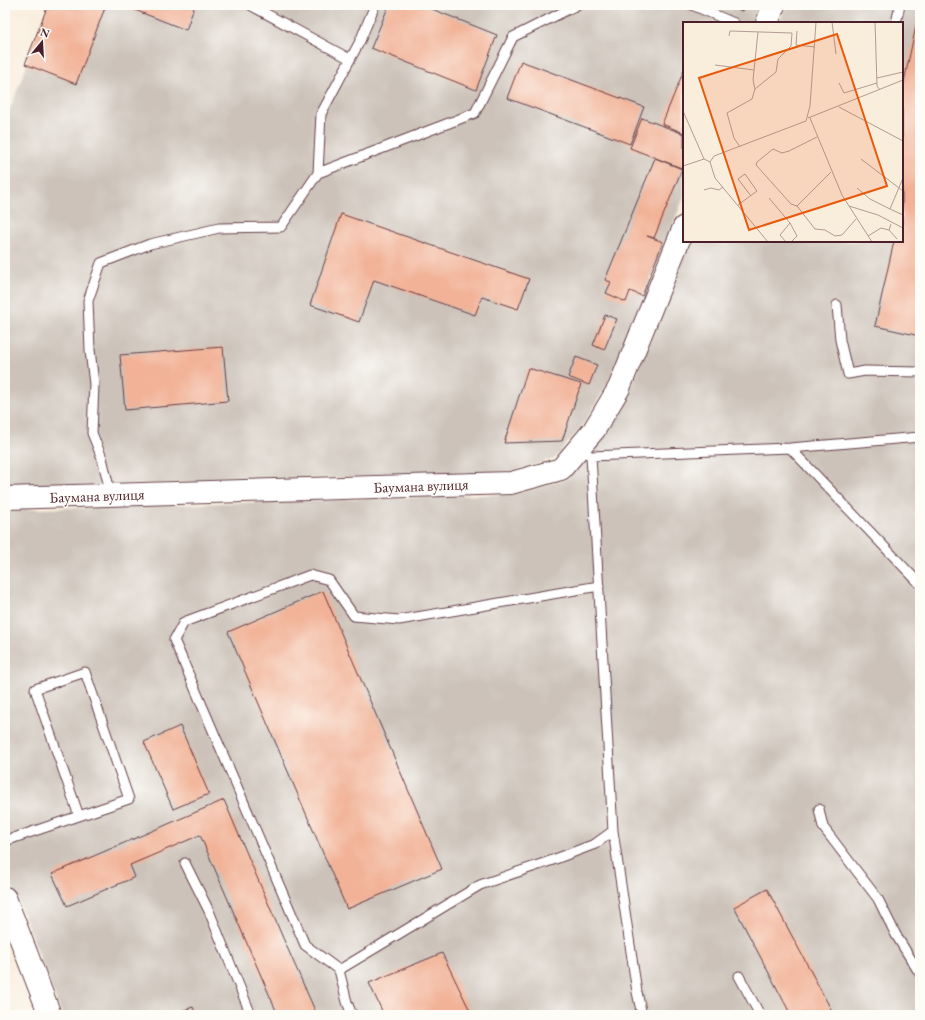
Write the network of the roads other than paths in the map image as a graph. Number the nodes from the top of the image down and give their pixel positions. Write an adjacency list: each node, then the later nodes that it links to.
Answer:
1 (250, 5): 10 (lane)
2 (375, 5): 10 (lane)
3 (577, 5): 11 (lane)
4 (692, 5): 7 (lane)
5 (774, 5): 8 (main road)
6 (900, 5): 9 (lane)
7 (732, 22)
8 (767, 22)
9 (896, 22)
10 (350, 59): 11 (lane)
11 (318, 173): 18 (lane)
12 (683, 229): 17 (main road, Баумана вулиця)
13 (837, 305): 14 (lane)
14 (920, 372)
15 (920, 437): 16 (lane)
16 (790, 448): 17 (lane); 20 (lane)
17 (584, 452): 18 (main road, Баумана вулиця); 21 (lane)
18 (110, 495): 19 (main road, Баумана вулиця)
19 (5, 498)
20 (920, 584)
21 (599, 586): 24 (lane); 28 (lane)
22 (819, 809): 29 (lane)
23 (79, 816): 23 (lane); 25 (lane)
24 (614, 831): 28 (lane); 34 (lane)
25 (5, 841)
26 (185, 863): 32 (lane)
27 (5, 898): 31 (main road)
28 (339, 970): 33 (lane)
29 (920, 974)
30 (739, 976): 35 (lane)
31 (50, 1015)
32 (250, 1015)
33 (352, 1015)
34 (642, 1015)
35 (760, 1015)

